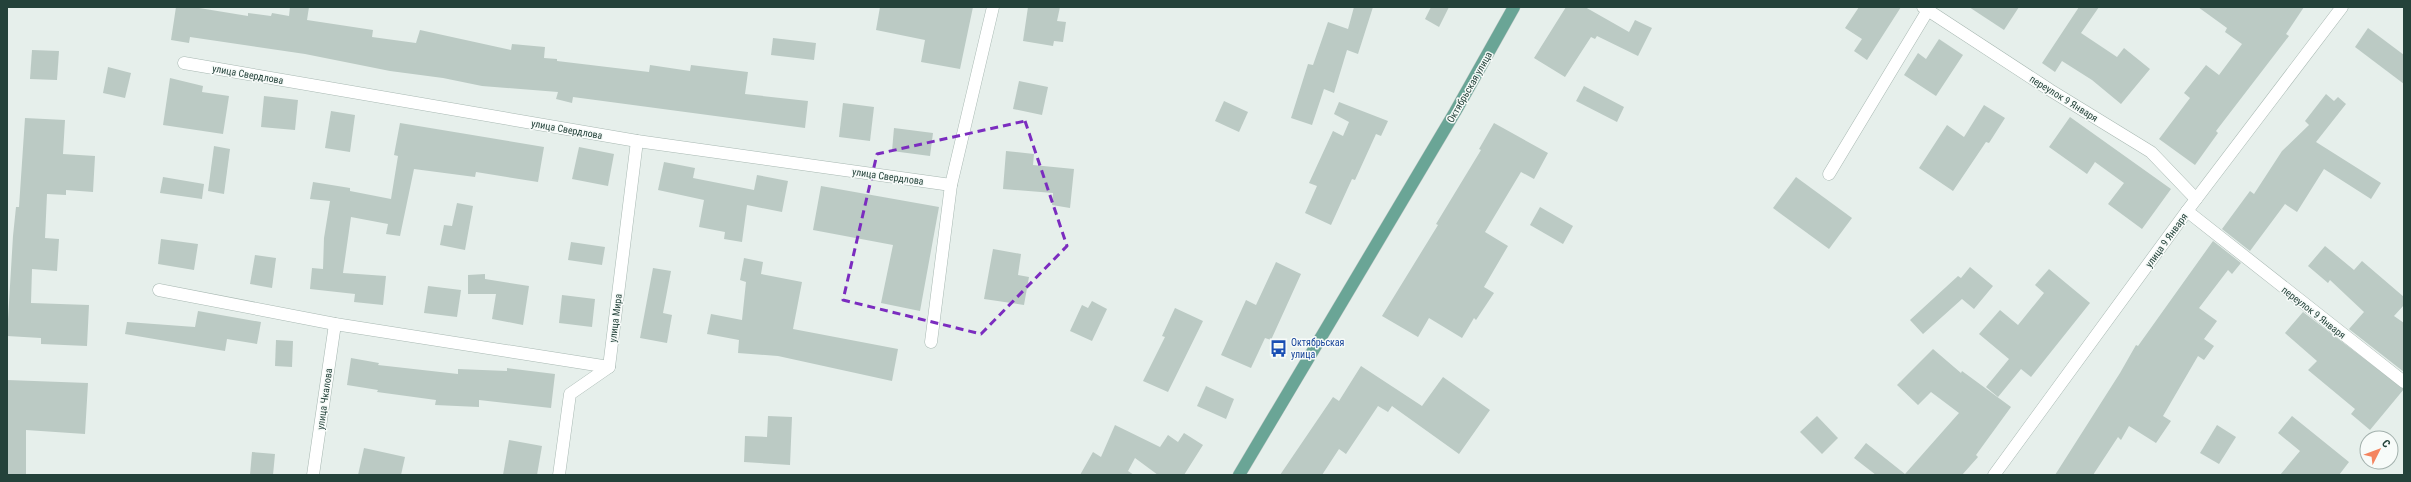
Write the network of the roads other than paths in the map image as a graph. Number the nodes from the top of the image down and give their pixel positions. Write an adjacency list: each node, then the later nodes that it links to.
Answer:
1 (993, 7): 8 (street)
2 (1514, 7): 18 (main road, Октябрьская улица)
3 (2342, 7): 9 (street, улица 9 Января)
4 (1925, 8): 7 (street); 9 (street, переулок 9 Января)
5 (184, 63): 6 (street, улица Свердлова)
6 (637, 141): 8 (street, улица Свердлова); 14 (street, улица Мира)
7 (1829, 174)
8 (951, 185): 13 (street)
9 (2196, 200): 10 (street, улица 9 Января)
10 (2187, 211): 15 (street, переулок 9 Января); 19 (street, улица 9 Января)
11 (159, 290): 12 (street)
12 (335, 324): 14 (street); 16 (street, улица Чкалова)
13 (931, 342)
14 (609, 367): 17 (street)
15 (2404, 382)
16 (313, 475)
17 (558, 475)
18 (1239, 475)
19 (1994, 475)

